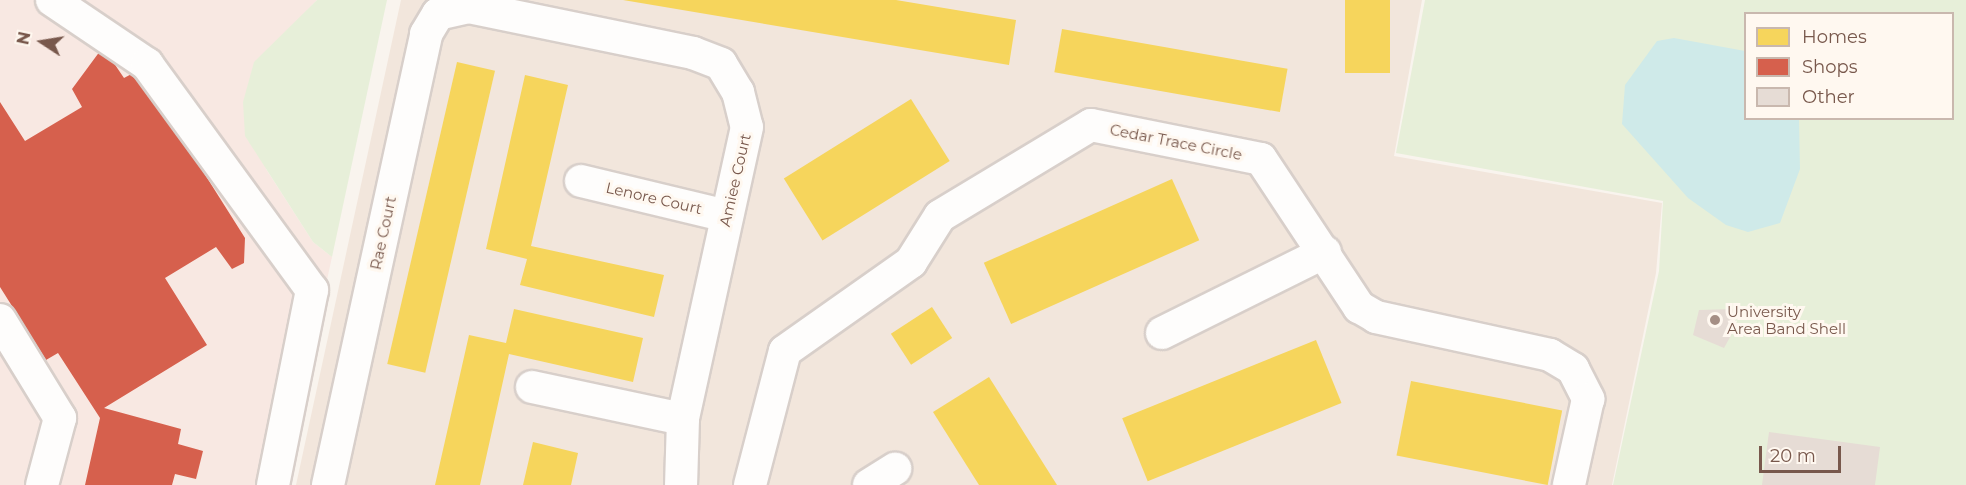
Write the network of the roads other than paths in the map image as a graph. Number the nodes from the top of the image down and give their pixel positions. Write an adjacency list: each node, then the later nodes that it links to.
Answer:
1 (52, 0): 11 (street)
2 (469, 7): 4 (street, Amiee Court); 12 (street, Rae Court)
3 (581, 181): 4 (street, Lenore Court)
4 (727, 216): 9 (street, Amiee Court)
5 (1325, 252): 7 (street); 14 (street, Cedar Trace Circle); 15 (street, Cedar Trace Circle)
6 (0, 320): 10 (street)
7 (1162, 333)
8 (532, 387): 9 (street)
9 (683, 419): 13 (street, Amiee Court)
10 (42, 485)
11 (273, 485)
12 (328, 485)
13 (681, 485)
14 (750, 485)
15 (1569, 485)

